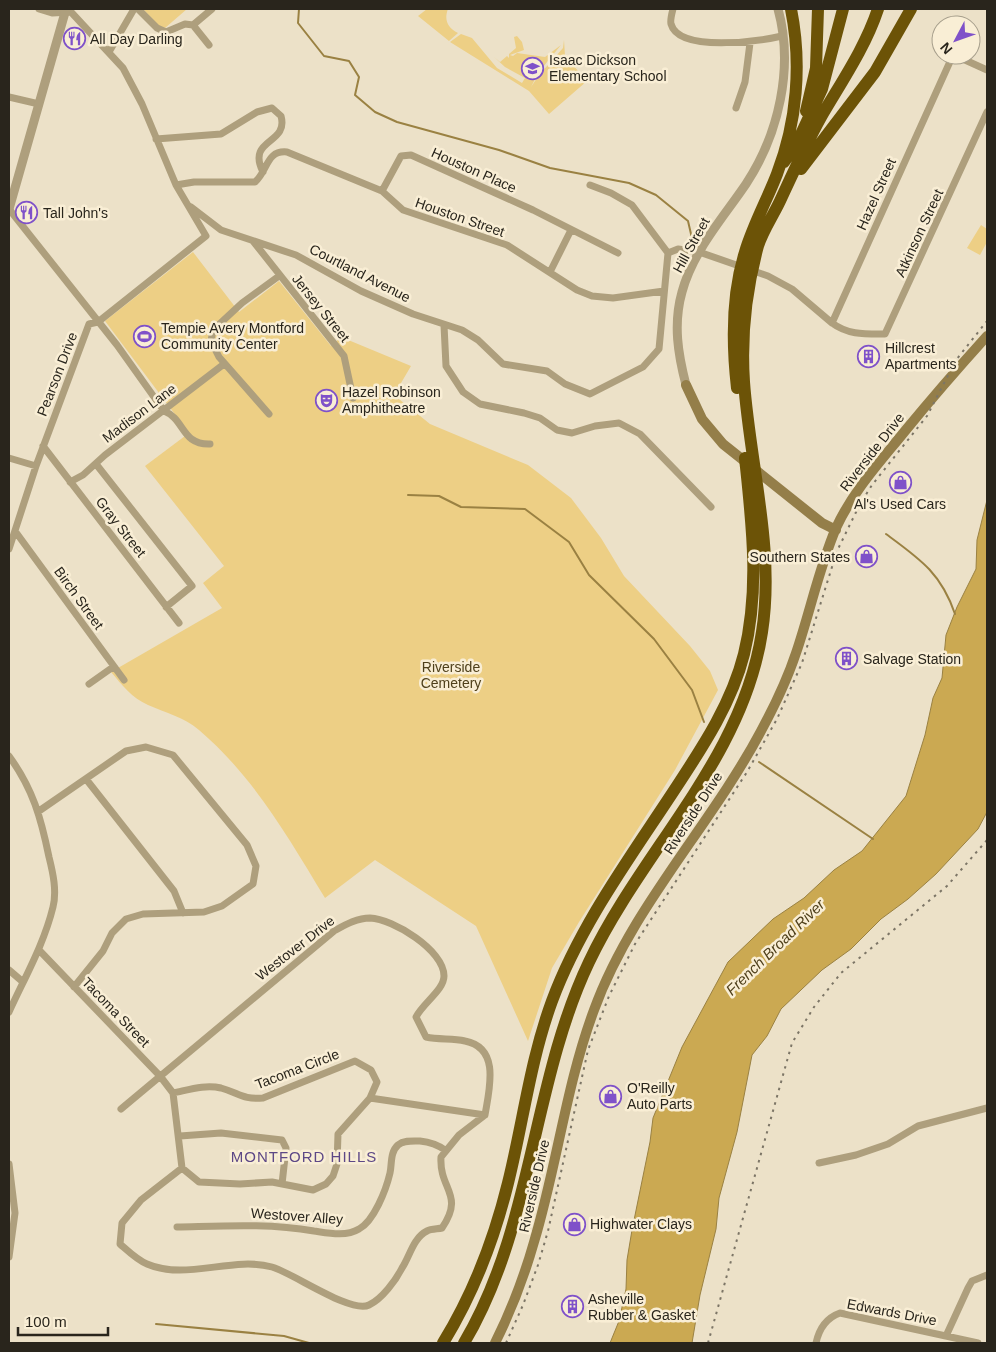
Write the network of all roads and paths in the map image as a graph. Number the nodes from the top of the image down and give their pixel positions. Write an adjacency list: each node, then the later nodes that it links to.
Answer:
1 (39, 9): 12 (street)
2 (134, 9): 17 (street)
3 (138, 9): 13 (street)
4 (212, 9): 13 (street)
5 (673, 9): 15 (street)
6 (778, 9): 14 (street, Hill Street)
7 (791, 9): 26 (highway)
8 (818, 9): 24 (highway)
9 (843, 9): 24 (highway)
10 (878, 9): 31 (highway)
11 (911, 9): 31 (highway)
12 (65, 10): 17 (street, Courtland Avenue); 20 (street)
13 (193, 25): 16 (street)
14 (782, 36): 15 (street); 36 (street, Hill Street)
15 (750, 43): 21 (street)
16 (209, 45)
17 (109, 52): 23 (street, Courtland Avenue)
18 (949, 65): 43 (street, Hazel Street)
19 (9, 96): 20 (street)
20 (39, 104): 29 (street)
21 (736, 108)
22 (987, 112): 43 (street, Atkinson Street)
23 (156, 139): 25 (street); 27 (street, Courtland Avenue)
24 (792, 151): 26 (highway)
25 (263, 172): 27 (street, Houston Street); 30 (street, Houston Street)
26 (778, 172): 57 (highway)
27 (176, 185): 32 (street, Courtland Avenue)
28 (590, 185): 37 (street)
29 (11, 191): 33 (street)
30 (382, 191): 34 (street, Houston Place); 39 (street, Houston Street)
31 (778, 204): 57 (highway)
32 (188, 205): 35 (street, Courtland Avenue); 42 (street, Pearson Drive)
33 (9, 209): 42 (street)
34 (571, 230): 38 (street, Houston Place); 39 (street)
35 (253, 241): 40 (street, Jersey Street); 44 (street, Courtland Avenue)
36 (699, 252): 37 (street); 43 (street); 47 (street, Hill Street)
37 (668, 253): 41 (street, Courtland Avenue)
38 (618, 254)
39 (550, 272): 41 (street, Houston Street)
40 (279, 276): 46 (street); 48 (street, Jersey Street)
41 (664, 291): 44 (street, Courtland Avenue)
42 (98, 322): 49 (street); 52 (street, Pearson Drive)
43 (832, 323)
44 (444, 325): 58 (street)
45 (987, 336): 59 (main road, Riverside Drive)
46 (224, 364): 49 (street, Madison Lane); 50 (street)
47 (686, 386): 59 (main road, Hill Street)
48 (353, 398)
49 (164, 411): 51 (street); 54 (street, Madison Lane)
50 (269, 414)
51 (210, 444)
52 (43, 446): 55 (street, Pearson Drive); 56 (street, Gray Street)
53 (9, 458): 55 (street)
54 (96, 464): 56 (street, Madison Lane); 62 (street)
55 (36, 466): 60 (street, Pearson Drive)
56 (70, 482): 62 (street, Gray Street)
57 (754, 494): 92 (highway); 93 (highway)
58 (711, 507)
59 (836, 530): 94 (main road, Riverside Drive)
60 (15, 531): 61 (street, Pearson Drive); 64 (street, Birch Street)
61 (9, 549)
62 (166, 607): 63 (street, Gray Street)
63 (179, 623)
64 (113, 667): 65 (street, Birch Street); 66 (street)
65 (124, 680)
66 (89, 684)
67 (9, 756): 69 (street)
68 (86, 779): 69 (street); 70 (street); 70 (street)
69 (39, 811): 71 (street)
70 (183, 913): 74 (street)
71 (39, 950): 73 (street); 74 (street, Tacoma Street)
72 (9, 970): 73 (street)
73 (22, 982): 75 (street)
74 (74, 987): 76 (street, Tacoma Street)
75 (9, 1012)
76 (160, 1076): 77 (street, Tacoma Street); 80 (street); 81 (street, Westover Drive)
77 (173, 1093): 78 (street, Tacoma Circle); 82 (street)
78 (370, 1098): 81 (street); 87 (street)
79 (987, 1108): 84 (street)
80 (121, 1109)
81 (485, 1115): 83 (street)
82 (180, 1136): 86 (street); 87 (street)
83 (445, 1150): 86 (street); 88 (street, Westover Alley)
84 (818, 1163)
85 (9, 1164): 89 (street)
86 (182, 1168): 87 (street)
87 (282, 1184)
88 (177, 1227)
89 (9, 1257)
90 (987, 1275): 91 (street)
91 (946, 1336): 95 (street, Edwards Drive); 96 (street, Edwards Drive)
92 (444, 1343)
93 (464, 1343)
94 (495, 1343)
95 (816, 1343)
96 (978, 1343)

